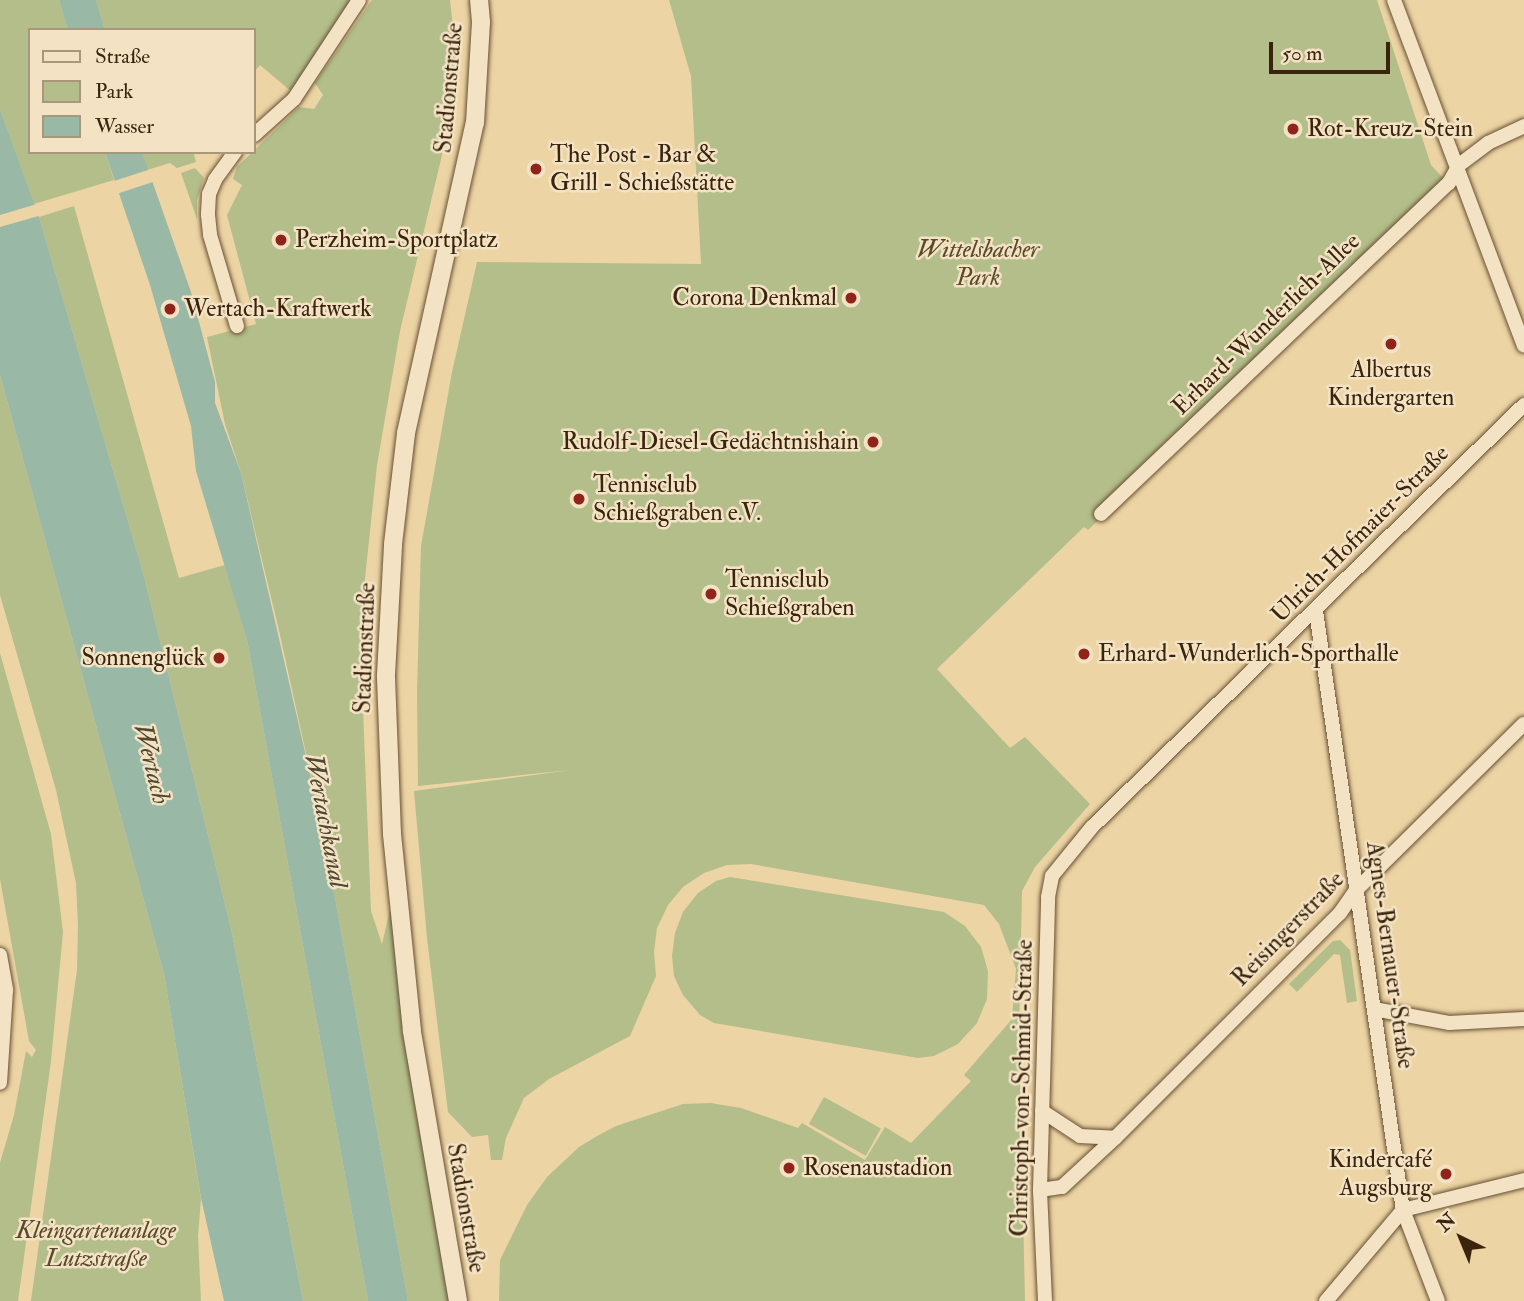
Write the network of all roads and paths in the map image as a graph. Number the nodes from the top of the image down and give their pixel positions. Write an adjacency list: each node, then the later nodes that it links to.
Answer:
1 (359, 0): 5 (street)
2 (479, 0): 25 (street, Stadionstraße)
3 (1394, 0): 7 (street)
4 (1524, 126): 7 (street, Erhard-Wunderlich-Allee)
5 (256, 133)
6 (234, 154): 8 (street)
7 (1458, 165): 9 (street); 11 (street, Erhard-Wunderlich-Allee)
8 (237, 326)
9 (1524, 345)
10 (1524, 405): 12 (street, Ulrich-Hofmaier-Straße)
11 (1101, 514)
12 (1316, 611): 14 (street, Ulrich-Hofmaier-Straße); 15 (street, Agnes-Bernauer-Straße)
13 (1524, 724): 15 (street, Reisingerstraße)
14 (1052, 876): 20 (street, Christoph-von-Schmid-Straße)
15 (1356, 890): 17 (street, Agnes-Bernauer-Straße); 21 (street, Reisingerstraße)
16 (0, 955): 19 (street)
17 (1374, 1009): 18 (street); 24 (street, Agnes-Bernauer-Straße)
18 (1524, 1019)
19 (0, 1083)
20 (1042, 1111): 21 (street); 23 (street, Christoph-von-Schmid-Straße)
21 (1115, 1138): 23 (street, Reisingerstraße)
22 (1524, 1180): 24 (street)
23 (1040, 1190): 26 (street, Christoph-von-Schmid-Straße)
24 (1403, 1210): 27 (street); 28 (street, Agnes-Bernauer-Straße)
25 (458, 1301)
26 (1045, 1301)
27 (1326, 1301)
28 (1437, 1301)

